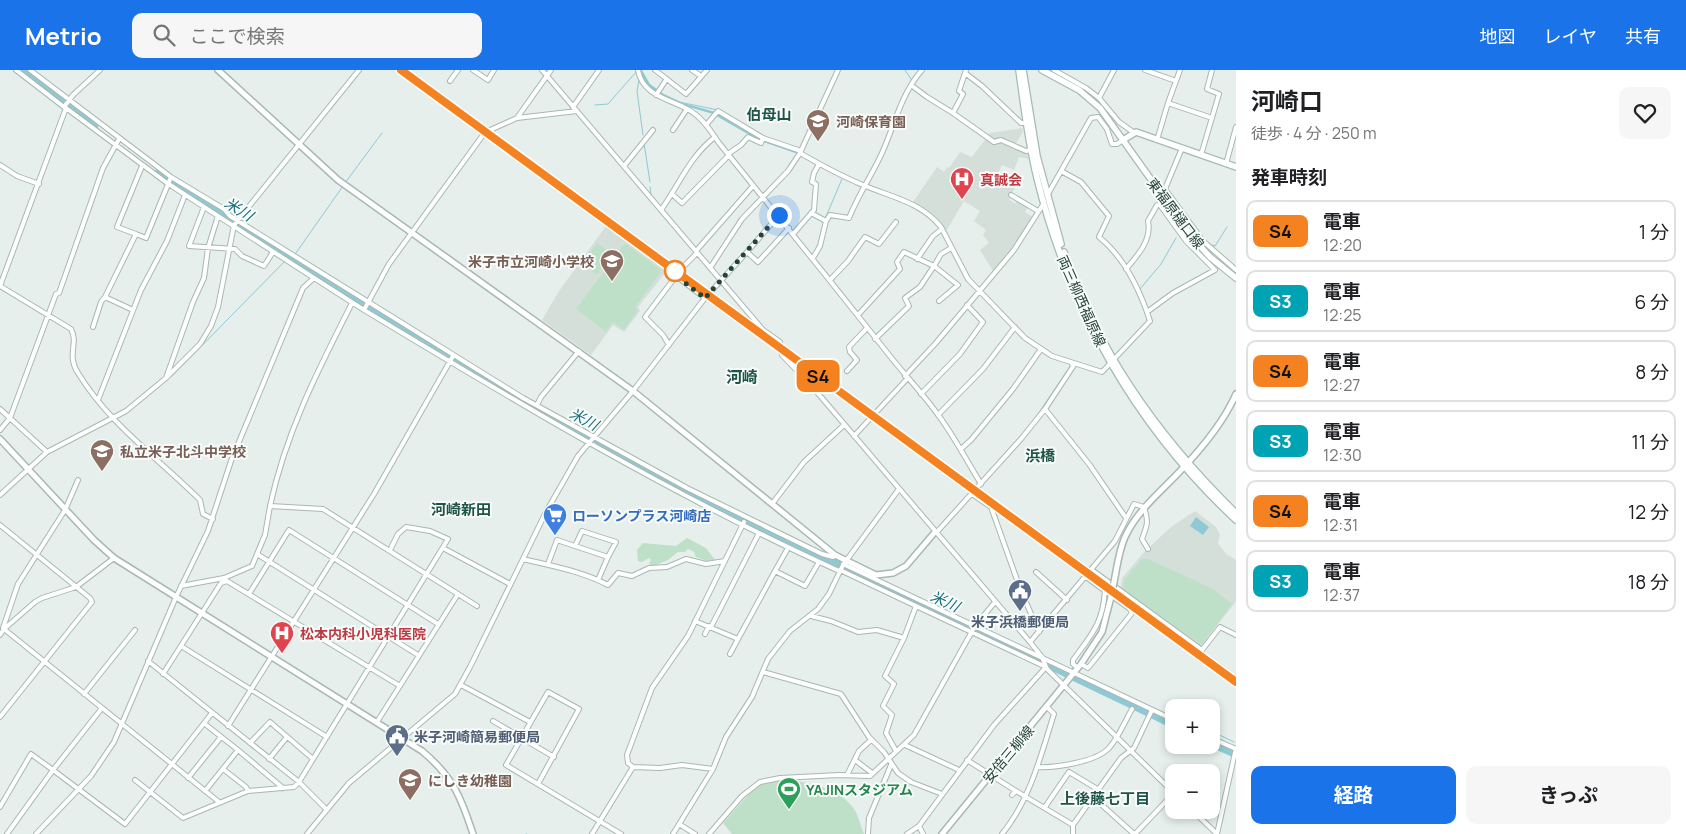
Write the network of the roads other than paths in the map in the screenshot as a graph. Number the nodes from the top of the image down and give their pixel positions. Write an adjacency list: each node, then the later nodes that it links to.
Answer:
1 (16, 70): 36 (street)
2 (30, 70): 36 (street)
3 (100, 70): 36 (street)
4 (218, 70): 56 (street)
5 (359, 70): 56 (street)
6 (458, 70): 30 (street)
7 (473, 70): 8 (street)
8 (494, 70)
9 (542, 70): 27 (street)
10 (551, 70): 27 (street)
11 (599, 70): 37 (street)
12 (638, 70): 33 (street)
13 (655, 70): 29 (street)
14 (692, 70): 28 (street)
15 (707, 70): 28 (street)
16 (838, 70): 59 (street)
17 (922, 70): 32 (street)
18 (1019, 70): 43 (main road, 両三柳西福原線)
19 (1023, 70): 77 (main road, 両三柳西福原線)
20 (1042, 70): 53 (main road, 東福原樋口線)
21 (1054, 70): 34 (street)
22 (1114, 70): 34 (street)
23 (1145, 70): 31 (street)
24 (1180, 70): 31 (street)
25 (1212, 70): 42 (street)
26 (965, 71): 40 (street); 43 (street)
27 (547, 76): 37 (street); 41 (street)
28 (701, 76): 29 (street)
29 (666, 80): 33 (street)
30 (450, 81)
31 (1176, 81): 35 (street)
32 (911, 85): 40 (street); 72 (street)
33 (656, 95): 38 (street)
34 (1099, 98): 49 (street)
35 (1168, 103): 42 (street); 54 (street)
36 (66, 105): 55 (street); 55 (street); 70 (street)
37 (573, 107): 39 (street)
38 (687, 109): 44 (street); 47 (street)
39 (577, 111): 41 (street); 66 (street)
40 (953, 112): 58 (street)
41 (518, 118): 48 (street)
42 (1212, 118): 61 (street)
43 (1026, 123): 58 (main road, 両三柳西福原線)
44 (706, 125): 51 (street); 52 (street)
45 (1236, 128): 63 (street)
46 (653, 130): 66 (street)
47 (673, 130)
48 (488, 131)
49 (1133, 132): 53 (main road); 54 (main road)
50 (483, 135): 89 (street)
51 (715, 137): 60 (street); 73 (street)
52 (762, 139): 59 (street); 60 (street)
53 (1123, 140): 68 (street); 92 (main road, 東福原樋口線)
54 (1157, 140): 57 (main road)
55 (116, 143): 65 (street); 69 (street); 121 (street)
56 (299, 146): 86 (street); 89 (street)
57 (1182, 148): 61 (main road); 92 (street)
58 (1031, 150): 77 (main road, 両三柳西福原線)
59 (801, 152): 62 (street); 76 (street)
60 (729, 155): 71 (street); 73 (street)
61 (1201, 155): 63 (main road)
62 (820, 164): 72 (street); 81 (street)
63 (1226, 164): 67 (main road)
64 (0, 165): 70 (street)
65 (142, 166): 69 (street); 91 (street)
66 (624, 166): 79 (street)
67 (1236, 167)
68 (1061, 171): 77 (street); 104 (street)
69 (169, 181): 74 (street); 86 (street); 91 (street)
70 (39, 184): 110 (street)
71 (753, 186): 76 (street); 97 (street)
72 (864, 186): 84 (street); 88 (street)
73 (672, 194): 79 (street)
74 (185, 195): 78 (street); 118 (street)
75 (1011, 196): 80 (street)
76 (764, 197): 82 (street); 103 (street)
77 (1045, 200): 80 (street); 130 (main road, 両三柳西福原線)
78 (204, 207): 83 (street); 93 (street)
79 (661, 210): 97 (street)
80 (1038, 211): 111 (street)
81 (811, 213): 84 (street); 90 (street)
82 (779, 215): 87 (street); 98 (street)
83 (218, 216): 86 (street); 93 (street)
84 (826, 221): 99 (street)
85 (896, 222): 109 (street)
86 (235, 224): 94 (street); 96 (street); 117 (street)
87 (789, 228): 90 (street); 98 (street)
88 (942, 230): 95 (street); 100 (street)
89 (412, 232): 117 (street); 128 (street)
90 (794, 233): 99 (street)
91 (136, 234): 112 (street)
92 (1191, 237): 104 (street); 105 (street); 107 (main road, 東福原樋口線); 119 (street)
93 (208, 248): 94 (street); 134 (street)
94 (229, 248): 96 (street); 134 (street)
95 (951, 248): 101 (street); 111 (street)
96 (273, 252): 106 (street)
97 (696, 252): 102 (street); 103 (street)
98 (747, 252): 108 (street)
99 (813, 258): 109 (street)
100 (917, 259): 101 (street); 120 (street)
101 (934, 266): 114 (street); 125 (street)
102 (682, 268)
103 (710, 268): 108 (street)
104 (1126, 269): 119 (street)
105 (1236, 270)
106 (314, 278): 115 (street); 167 (street)
107 (1236, 278)
108 (720, 280): 113 (street); 146 (street)
109 (830, 280): 120 (street)
110 (0, 286): 121 (street)
111 (978, 291): 116 (street); 123 (street)
112 (105, 297): 118 (street); 122 (street)
113 (705, 298): 126 (street); 126 (street)
114 (939, 301)
115 (352, 303): 117 (street); 161 (street)
116 (967, 305): 135 (street); 137 (street)
117 (366, 306): 129 (street); 131 (street)
118 (133, 310): 139 (street)
119 (1147, 312): 130 (street)
120 (858, 315): 124 (street)
121 (49, 317): 139 (street); 144 (street)
122 (93, 327)
123 (1014, 327): 127 (street); 143 (street)
124 (867, 328): 125 (street); 133 (street)
125 (875, 339): 135 (street)
126 (669, 344): 136 (street)
127 (1041, 349): 132 (street); 151 (street)
128 (579, 351): 136 (street); 140 (street)
129 (453, 356): 131 (street); 140 (street)
130 (1112, 361): 132 (street); 153 (main road, 両三柳西福原線)
131 (449, 362): 150 (street); 171 (street)
132 (1072, 363): 142 (street)
133 (847, 371)
134 (166, 378): 145 (street)
135 (906, 378): 137 (street); 148 (street)
136 (634, 391): 150 (street); 160 (street)
137 (921, 394): 143 (street)
138 (1236, 394): 153 (street)
139 (98, 400): 145 (street)
140 (537, 405): 150 (street)
141 (0, 408): 144 (street)
142 (1045, 409): 156 (street); 166 (street)
143 (938, 415): 151 (street)
144 (10, 418): 147 (street); 152 (street)
145 (113, 420): 152 (street); 167 (street)
146 (844, 425): 148 (street); 160 (street)
147 (0, 430)
148 (854, 436): 157 (street)
149 (0, 439): 154 (street)
150 (593, 439): 165 (street); 169 (street); 185 (street)
151 (961, 449): 156 (street)
152 (48, 452): 154 (street)
153 (1186, 465): 162 (street); 164 (main road, 両三柳西福原線); 168 (main road, 両三柳西福原線)
154 (28, 469): 159 (street); 163 (street)
155 (78, 480): 163 (street)
156 (981, 484): 158 (street)
157 (899, 489): 172 (street); 190 (street)
158 (972, 494): 172 (street); 221 (street)
159 (0, 495)
160 (772, 504): 181 (street)
161 (270, 506): 171 (street); 179 (street)
162 (1144, 507): 166 (street); 177 (street); 238 (street, 安倍三柳線, bridge)
163 (65, 510): 180 (street); 183 (street)
164 (1236, 513)
165 (746, 518): 169 (street); 181 (street)
166 (1126, 518): 191 (street)
167 (213, 520): 199 (street)
168 (1236, 520)
169 (743, 524): 173 (street); 186 (street)
170 (0, 525): 180 (street)
171 (353, 528): 178 (street); 184 (street)
172 (935, 532): 190 (street); 207 (street)
173 (759, 534): 176 (street); 217 (street)
174 (574, 546): 182 (street); 182 (street); 189 (street)
175 (443, 548): 178 (street); 194 (street); 198 (street)
176 (788, 548): 188 (street); 192 (street)
177 (1148, 549)
178 (390, 550): 194 (street)
179 (257, 554): 187 (street); 196 (street)
180 (37, 555): 200 (street); 218 (street)
181 (836, 555): 190 (street)
182 (608, 557): 197 (street)
183 (114, 558): 200 (street); 205 (street)
184 (334, 558): 187 (street); 201 (street); 208 (street)
185 (523, 559): 189 (street); 198 (street)
186 (725, 561): 197 (street); 213 (street)
187 (269, 562): 201 (street); 203 (street)
188 (819, 562): 190 (street); 192 (street)
189 (548, 564): 197 (street)
190 (842, 567): 210 (street); 212 (street); 216 (street)
191 (1092, 570): 195 (street); 224 (street)
192 (775, 571): 227 (street)
193 (1036, 572): 206 (street)
194 (428, 575): 204 (street); 208 (street)
195 (1086, 577): 202 (street); 206 (street)
196 (224, 580): 199 (street); 203 (street); 211 (street)
197 (598, 580)
198 (510, 584): 241 (street)
199 (181, 586): 205 (street)
200 (76, 587): 218 (street); 235 (street)
201 (313, 590): 214 (street); 225 (street)
202 (1104, 590): 238 (street); 238 (street)
203 (249, 594): 214 (street)
204 (458, 594): 209 (street); 215 (street)
205 (176, 596): 211 (street); 234 (street)
206 (1067, 600): 221 (street)
207 (995, 602): 216 (street); 228 (street)
208 (408, 606): 215 (street); 225 (street)
209 (477, 606)
210 (916, 606): 220 (street); 226 (street)
211 (202, 613): 229 (street); 232 (street)
212 (811, 616): 226 (street); 239 (street)
213 (696, 621): 217 (street); 282 (street)
214 (294, 622): 232 (street); 237 (street)
215 (438, 624): 231 (street)
216 (976, 626): 220 (street); 233 (street)
217 (710, 627): 222 (street); 227 (street)
218 (2, 628): 223 (street); 235 (street)
219 (135, 630): 245 (street)
220 (973, 632): 236 (street); 269 (street)
221 (1040, 632): 228 (street)
222 (705, 634)
223 (0, 635)
224 (1236, 635)
225 (390, 638): 231 (street); 237 (street)
226 (904, 638): 272 (street)
227 (738, 639): 230 (street)
228 (1030, 642): 233 (street)
229 (181, 646): 240 (street); 244 (street)
230 (730, 654)
231 (418, 655): 242 (street)
232 (272, 657): 244 (street); 246 (street)
233 (1042, 658): 236 (street); 238 (street)
234 (148, 661): 240 (street); 257 (street)
235 (45, 662): 245 (street); 252 (street)
236 (1046, 666): 243 (street); 279 (street)
237 (369, 669): 242 (street); 246 (street)
238 (1076, 670): 243 (street, 安倍三柳線); 250 (street)
239 (763, 672): 266 (street); 285 (street)
240 (163, 674): 251 (street)
241 (461, 685): 256 (street); 264 (street)
242 (400, 686): 255 (street)
243 (1063, 686): 247 (street, 安倍三柳線); 260 (street)
244 (250, 690): 259 (street); 263 (street)
245 (84, 694): 248 (street)
246 (347, 704): 255 (street); 263 (street)
247 (1047, 707): 283 (street); 289 (street, 安倍三柳線)
248 (102, 708): 257 (street); 286 (street)
249 (1132, 709): 260 (street)
250 (1151, 712): 253 (street); 273 (street)
251 (212, 713): 258 (street); 259 (street)
252 (0, 717)
253 (1165, 717)
254 (493, 720): 265 (street)
255 (377, 722): 264 (street)
256 (530, 722): 265 (street); 274 (street)
257 (122, 723): 280 (street); 296 (street)
258 (204, 724): 261 (street); 280 (street)
259 (228, 726): 268 (street)
260 (1116, 736): 273 (street); 283 (street)
261 (221, 737): 271 (street); 291 (street)
262 (287, 737): 268 (street); 275 (street); 276 (street)
263 (327, 737): 276 (street)
264 (402, 738): 311 (street); 320 (street)
265 (521, 738): 274 (street); 294 (street)
266 (871, 740): 277 (street); 278 (street)
267 (1220, 742): 270 (street)
268 (250, 744): 275 (street)
269 (905, 745): 272 (street); 287 (street)
270 (1236, 749): 333 (street)
271 (238, 750): 284 (street); 297 (street)
272 (896, 750): 277 (street)
273 (1130, 750): 295 (street); 299 (street)
274 (554, 757): 294 (street)
275 (269, 759): 293 (street)
276 (313, 759): 293 (street)
277 (888, 759): 281 (street); 288 (street)
278 (855, 760): 288 (street); 290 (street)
279 (967, 760): 287 (street); 289 (street)
280 (172, 764): 291 (street); 302 (street)
281 (891, 765): 303 (street); 326 (street)
282 (633, 767): 285 (street); 313 (street)
283 (1037, 767): 305 (street)
284 (223, 769): 300 (street); 301 (street)
285 (713, 769): 314 (street)
286 (53, 770): 296 (street); 309 (street); 317 (street)
287 (959, 770): 303 (street)
288 (872, 773): 290 (street)
289 (991, 774): 298 (street); 329 (street, 安倍三柳線)
290 (847, 775): 325 (street)
291 (188, 778): 300 (street)
292 (134, 780): 302 (street)
293 (299, 782): 297 (street); 311 (street)
294 (538, 784): 313 (street)
295 (1165, 784)
296 (81, 788): 302 (street); 318 (street)
297 (283, 788): 301 (street)
298 (1016, 790): 304 (street); 305 (street)
299 (1098, 790): 306 (street); 310 (street)
300 (205, 791): 307 (street)
301 (248, 791): 307 (street)
302 (150, 792): 307 (street)
303 (942, 794): 316 (street)
304 (1012, 795)
305 (1026, 796): 310 (street); 330 (street)
306 (1093, 797): 315 (street); 332 (street)
307 (219, 802)
308 (1165, 802): 332 (street)
309 (0, 807)
310 (1045, 807): 315 (street)
311 (327, 810): 319 (street)
312 (1201, 819): 333 (street)
313 (600, 821): 321 (street); 322 (street)
314 (679, 824): 323 (street); 324 (street)
315 (1073, 825): 331 (street)
316 (919, 826): 327 (street); 328 (street)
317 (7, 834)
318 (36, 834)
319 (307, 834)
320 (473, 834)
321 (592, 834)
322 (621, 834)
323 (673, 834)
324 (695, 834)
325 (709, 834)
326 (868, 834)
327 (907, 834)
328 (923, 834)
329 (942, 834)
330 (1002, 834)
331 (1073, 834)
332 (1135, 834)
333 (1217, 834)

